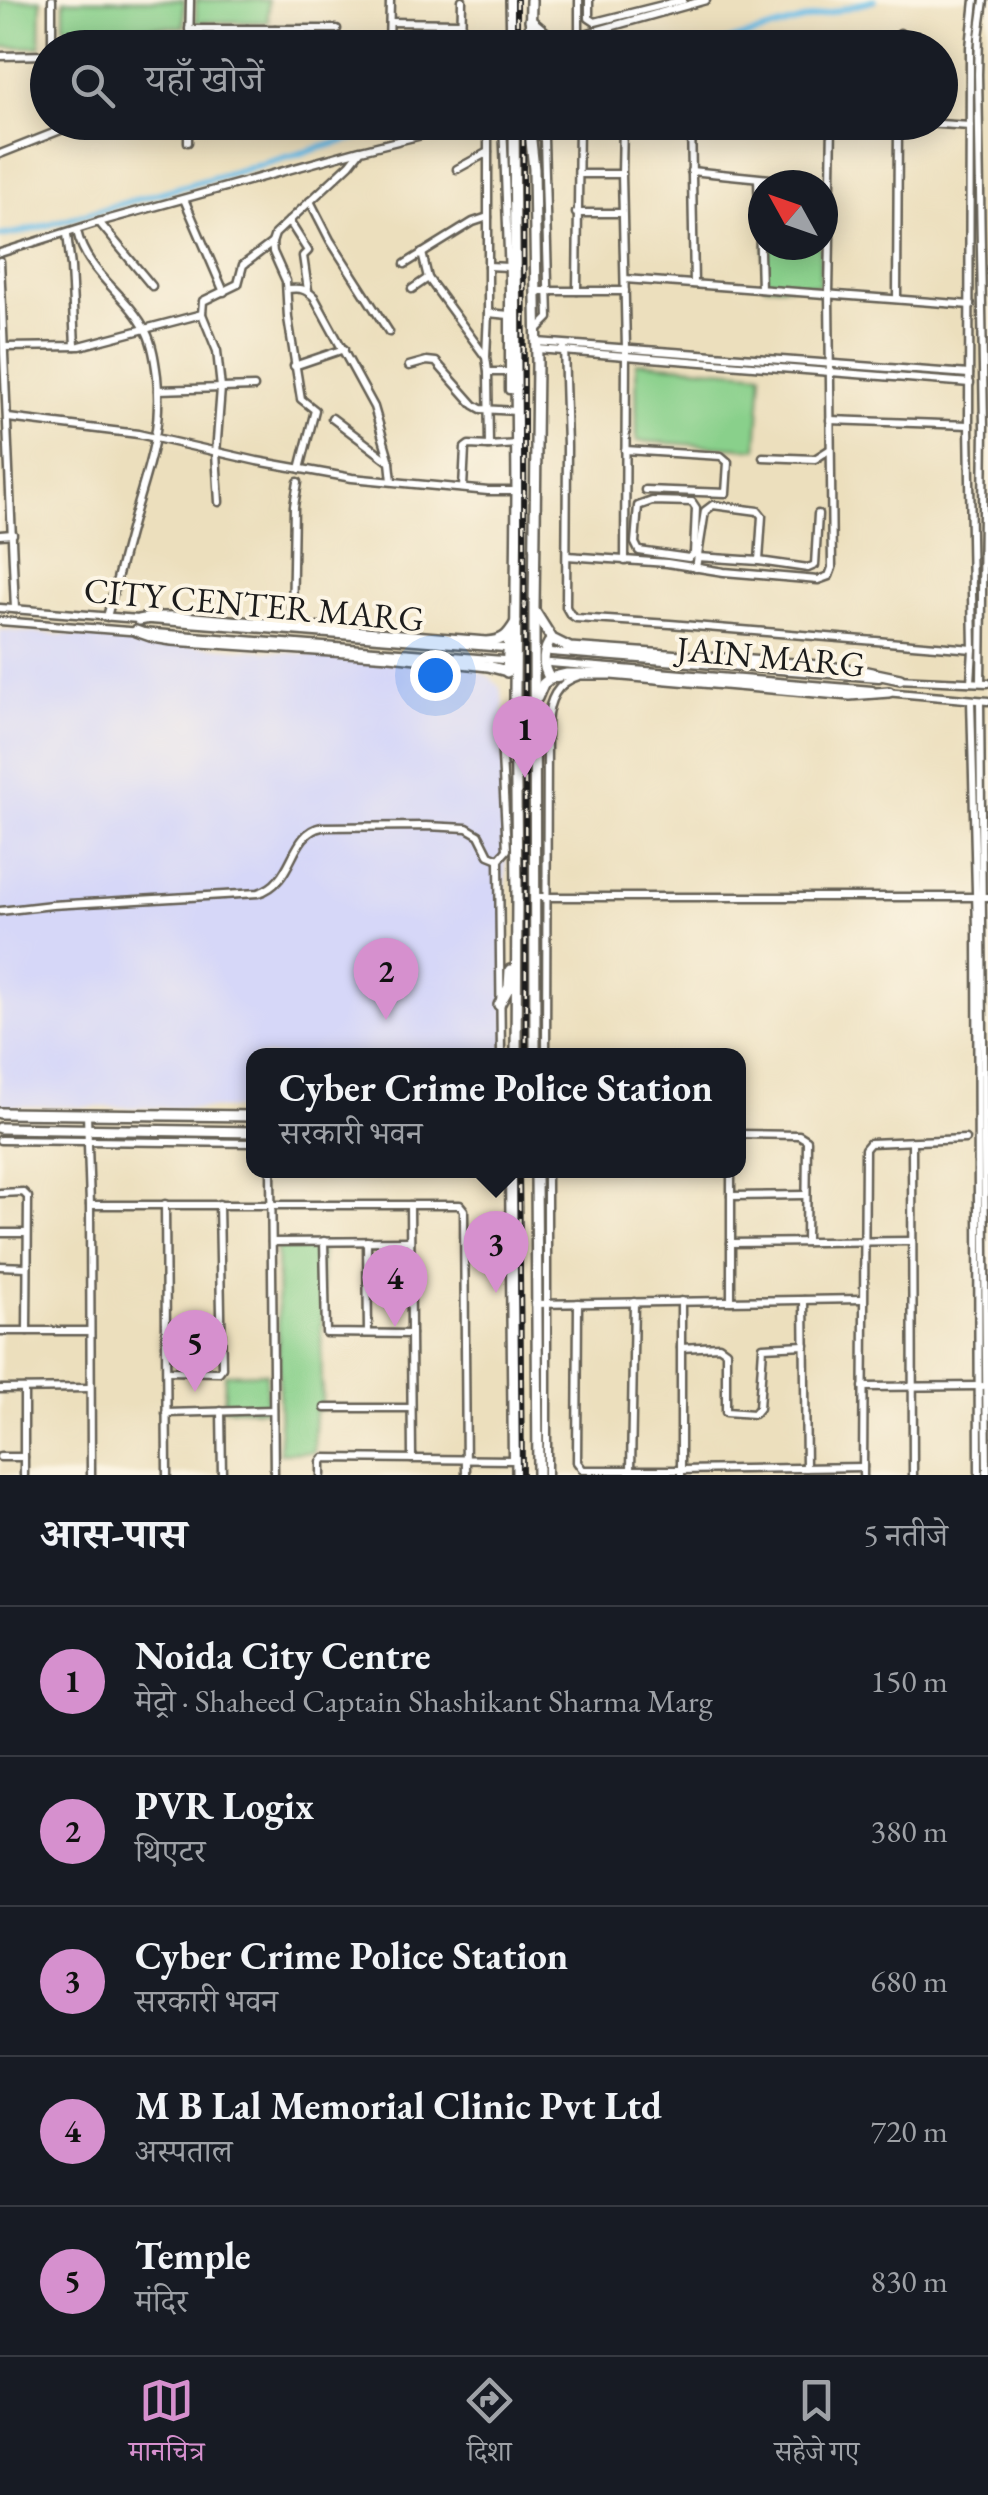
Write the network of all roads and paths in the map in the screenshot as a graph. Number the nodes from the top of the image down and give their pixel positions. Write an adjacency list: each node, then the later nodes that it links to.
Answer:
1 (52, 0): 22 (street)
2 (190, 0): 16 (street)
3 (390, 0): 14 (street)
4 (462, 0): 15 (street)
5 (511, 0): 25 (main road)
6 (531, 0): 13 (main road)
7 (579, 0): 28 (street)
8 (590, 0): 12 (street)
9 (706, 0): 12 (street)
10 (975, 0): 34 (street)
11 (984, 0): 32 (street)
12 (678, 2): 29 (street)
13 (530, 20): 26 (main road); 27 (main road)
14 (390, 22): 15 (street); 23 (street)
15 (461, 22): 24 (street)
16 (189, 29): 17 (street)
17 (217, 29): 18 (street)
18 (247, 29): 19 (street)
19 (275, 29): 20 (street)
20 (304, 29): 21 (street)
21 (336, 29)
22 (52, 30)
23 (390, 30)
24 (461, 30)
25 (512, 30)
26 (530, 30)
27 (540, 30)
28 (579, 30)
29 (594, 30)
30 (30, 55): 31 (street)
31 (0, 56)
32 (978, 74): 33 (street); 34 (street)
33 (988, 75)
34 (979, 128): 96 (street); 117 (street)
35 (33, 140): 48 (street)
36 (402, 140): 47 (street)
37 (488, 140): 49 (street)
38 (503, 140): 50 (street)
39 (514, 140): 53 (main road)
40 (531, 140): 51 (main road)
41 (544, 140): 93 (street)
42 (579, 140): 56 (street)
43 (623, 140): 57 (street)
44 (691, 140): 55 (street)
45 (831, 140): 54 (street)
46 (898, 140): 95 (street)
47 (361, 150): 61 (street); 62 (street)
48 (0, 154)
49 (488, 155): 50 (street); 52 (street); 60 (street)
50 (504, 157): 59 (street)
51 (534, 168): 53 (main road); 63 (main road)
52 (457, 169)
53 (514, 170): 64 (main road)
54 (830, 170)
55 (691, 172): 58 (street); 83 (street)
56 (578, 174): 57 (street); 66 (street)
57 (622, 174): 67 (street)
58 (748, 178)
59 (505, 182): 60 (street); 64 (street)
60 (488, 185): 65 (street)
61 (184, 199): 69 (street); 92 (street)
62 (310, 201): 68 (street); 102 (street)
63 (535, 210): 64 (main road); 89 (main road)
64 (510, 211): 65 (street); 80 (street); 115 (main road)
65 (488, 213): 74 (street); 79 (street)
66 (576, 213): 67 (street); 90 (street)
67 (622, 213): 82 (street)
68 (290, 221): 72 (street); 88 (street)
69 (99, 222): 70 (street); 84 (street)
70 (77, 231): 71 (street); 100 (street)
71 (66, 234): 73 (street); 105 (street)
72 (272, 243): 85 (street); 92 (street)
73 (0, 253)
74 (422, 254): 78 (street); 81 (street)
75 (761, 260): 87 (street)
76 (829, 260): 94 (street)
77 (0, 264): 103 (street)
78 (404, 264)
79 (488, 266): 80 (street); 98 (street)
80 (508, 266): 99 (street)
81 (428, 278): 86 (street); 110 (street)
82 (625, 279): 83 (street); 91 (street)
83 (694, 284): 87 (street)
84 (152, 286)
85 (288, 289): 88 (street); 112 (street)
86 (412, 289)
87 (762, 289): 94 (street)
88 (308, 290): 108 (street)
89 (536, 291): 93 (street); 101 (main road)
90 (577, 291): 91 (street); 93 (street)
91 (625, 291): 109 (street)
92 (224, 292): 97 (street)
93 (549, 292): 101 (street)
94 (829, 294): 95 (street); 114 (street)
95 (898, 299): 96 (street)
96 (970, 305): 118 (street)
97 (202, 314): 100 (street); 120 (street)
98 (488, 314): 99 (street); 110 (street)
99 (509, 316): 115 (street)
100 (145, 329): 105 (street); 121 (street)
101 (537, 330): 104 (main road)
102 (388, 332)
103 (2, 333): 106 (street)
104 (537, 345): 107 (street); 111 (main road)
105 (76, 346): 106 (street)
106 (4, 347): 124 (street)
107 (564, 348): 109 (street); 150 (street)
108 (344, 349): 112 (street); 136 (street)
109 (626, 352): 114 (street); 132 (street)
110 (486, 357): 116 (street)
111 (537, 362): 115 (main road); 130 (main road)
112 (294, 366): 137 (street)
113 (409, 366): 122 (street)
114 (830, 366): 118 (street); 126 (street)
115 (513, 368): 116 (street); 123 (main road)
116 (488, 372): 122 (street)
117 (982, 377): 118 (street); 147 (street)
118 (970, 378): 127 (street)
119 (254, 387): 120 (street)
120 (222, 388): 121 (street); 134 (street)
121 (158, 390): 128 (street)
122 (488, 410): 123 (street); 131 (street)
123 (517, 410): 129 (main road)
124 (8, 418): 128 (street); 142 (street)
125 (332, 418): 136 (street)
126 (830, 420): 127 (street); 133 (street)
127 (969, 425): 168 (street)
128 (156, 438): 134 (street); 159 (street)
129 (517, 442): 130 (main road); 131 (street); 143 (main road)
130 (536, 442): 158 (main road)
131 (489, 446): 140 (street)
132 (625, 450): 144 (street); 152 (street)
133 (830, 450): 135 (street); 155 (street)
134 (216, 452): 137 (street); 145 (street)
135 (763, 456)
136 (390, 462): 138 (street)
137 (300, 470): 138 (street)
138 (392, 481): 140 (street)
139 (298, 482): 163 (street)
140 (464, 488): 143 (street)
141 (0, 489): 142 (street)
142 (11, 489): 148 (street)
143 (517, 491): 161 (main road)
144 (652, 501): 144 (street)
145 (219, 502)
146 (818, 514): 153 (street)
147 (986, 516): 154 (street)
148 (13, 534): 149 (street); 157 (street)
149 (0, 535)
150 (566, 556): 152 (street); 168 (street)
151 (698, 557): 153 (street); 153 (street); 155 (street)
152 (625, 561): 155 (street)
153 (759, 561)
154 (986, 561): 166 (street)
155 (696, 568)
156 (0, 608): 157 (street, CITY CENTER MARG)
157 (16, 609): 159 (street, CITY CENTER MARG)
158 (534, 609): 165 (main road); 181 (main road)
159 (106, 617): 162 (street, CITY CENTER MARG)
160 (0, 621): 162 (street, CITY CENTER MARG)
161 (517, 621): 164 (main road); 178 (main road)
162 (138, 625): 163 (main road); 167 (street, CITY CENTER MARG); 170 (street, CITY CENTER MARG); 172 (main road)
163 (292, 626): 164 (main road)
164 (509, 635): 172 (main road)
165 (552, 639): 174 (main road); 175 (main road)
166 (985, 644): 177 (street)
167 (504, 648)
168 (973, 649): 176 (street)
169 (551, 652): 175 (street, JAIN MARG)
170 (503, 660)
171 (550, 663): 179 (street, JAIN MARG)
172 (507, 671): 178 (main road)
173 (584, 674): 174 (main road); 179 (main road); 185 (street)
174 (550, 678): 181 (main road)
175 (900, 679): 176 (street, JAIN MARG)
176 (971, 682): 177 (street, JAIN MARG)
177 (984, 682)
178 (515, 690): 182 (main road)
179 (889, 692): 180 (street, JAIN MARG)
180 (983, 701): 186 (street)
181 (534, 706): 184 (main road)
182 (516, 709): 183 (street); 188 (main road)
183 (498, 859): 187 (street); 189 (street)
184 (534, 897): 185 (street); 192 (main road)
185 (548, 897): 186 (street); 193 (street)
186 (982, 897): 197 (street)
187 (0, 911)
188 (516, 935): 189 (main road); 191 (main road)
189 (499, 1005): 190 (street)
190 (501, 1048)
191 (516, 1048)
192 (535, 1048)
193 (546, 1048)
194 (0, 1112): 195 (main road)
195 (87, 1114): 196 (main road); 200 (street)
196 (246, 1116)
197 (983, 1119): 202 (street)
198 (0, 1128): 200 (main road)
199 (246, 1132): 200 (main road)
200 (88, 1134): 204 (street); 206 (street); 216 (street)
201 (746, 1134): 214 (street)
202 (983, 1138): 241 (street)
203 (966, 1139): 205 (street)
204 (0, 1140)
205 (912, 1142): 226 (street); 229 (street)
206 (246, 1143)
207 (271, 1178): 219 (street)
208 (513, 1178): 264 (street)
209 (513, 1178): 276 (main road)
210 (536, 1178): 239 (main road)
211 (547, 1178): 240 (street)
212 (731, 1178): 215 (street)
213 (0, 1192): 222 (street)
214 (805, 1195): 215 (street); 228 (street)
215 (731, 1196): 230 (street)
216 (90, 1204): 217 (street); 244 (street)
217 (166, 1204): 218 (street); 249 (street)
218 (219, 1204): 219 (street); 249 (street)
219 (271, 1204): 220 (street); 227 (street)
220 (410, 1205): 223 (street); 264 (street)
221 (0, 1233): 222 (street)
222 (27, 1233): 232 (street)
223 (410, 1240): 225 (street); 246 (street)
224 (324, 1241): 225 (street); 227 (street); 245 (street)
225 (366, 1241): 245 (street)
226 (912, 1241): 229 (street); 250 (street)
227 (272, 1242): 258 (street)
228 (806, 1242): 229 (street); 230 (street)
229 (863, 1242): 233 (street)
230 (731, 1243): 235 (street)
231 (0, 1266): 232 (street)
232 (27, 1267): 243 (street)
233 (863, 1299): 234 (street); 252 (street)
234 (804, 1300): 235 (street); 247 (street)
235 (731, 1301): 238 (street)
236 (578, 1302): 237 (street); 240 (street); 266 (street)
237 (634, 1302): 238 (street); 266 (street)
238 (681, 1302): 248 (street)
239 (535, 1304): 240 (street); 277 (main road)
240 (548, 1304): 278 (street)
241 (984, 1319): 251 (street)
242 (0, 1331): 243 (street)
243 (27, 1331): 244 (street)
244 (89, 1332): 254 (street)
245 (368, 1333): 246 (street)
246 (410, 1334): 257 (street)
247 (805, 1346): 248 (street); 265 (street)
248 (681, 1348): 268 (street)
249 (167, 1371): 260 (street)
250 (912, 1386): 251 (street); 252 (street); 279 (street)
251 (983, 1386): 280 (street); 281 (street)
252 (863, 1387): 267 (street)
253 (0, 1388): 255 (street)
254 (90, 1388): 255 (street); 270 (street)
255 (24, 1389): 262 (street)
256 (325, 1408): 257 (street)
257 (411, 1408): 263 (street)
258 (273, 1410): 259 (street); 273 (street)
259 (221, 1411): 260 (street); 272 (street)
260 (166, 1412): 271 (street)
261 (0, 1457): 262 (street)
262 (24, 1457): 269 (street)
263 (412, 1459): 264 (street); 274 (street)
264 (466, 1460): 275 (street)
265 (806, 1468): 267 (street); 268 (street)
266 (632, 1470): 268 (street)
267 (863, 1471)
268 (681, 1473)
269 (24, 1475)
270 (91, 1475)
271 (167, 1475)
272 (222, 1475)
273 (274, 1475)
274 (321, 1475)
275 (466, 1475)
276 (517, 1475)
277 (538, 1475)
278 (548, 1475)
279 (913, 1475)
280 (979, 1475)
281 (987, 1475)

